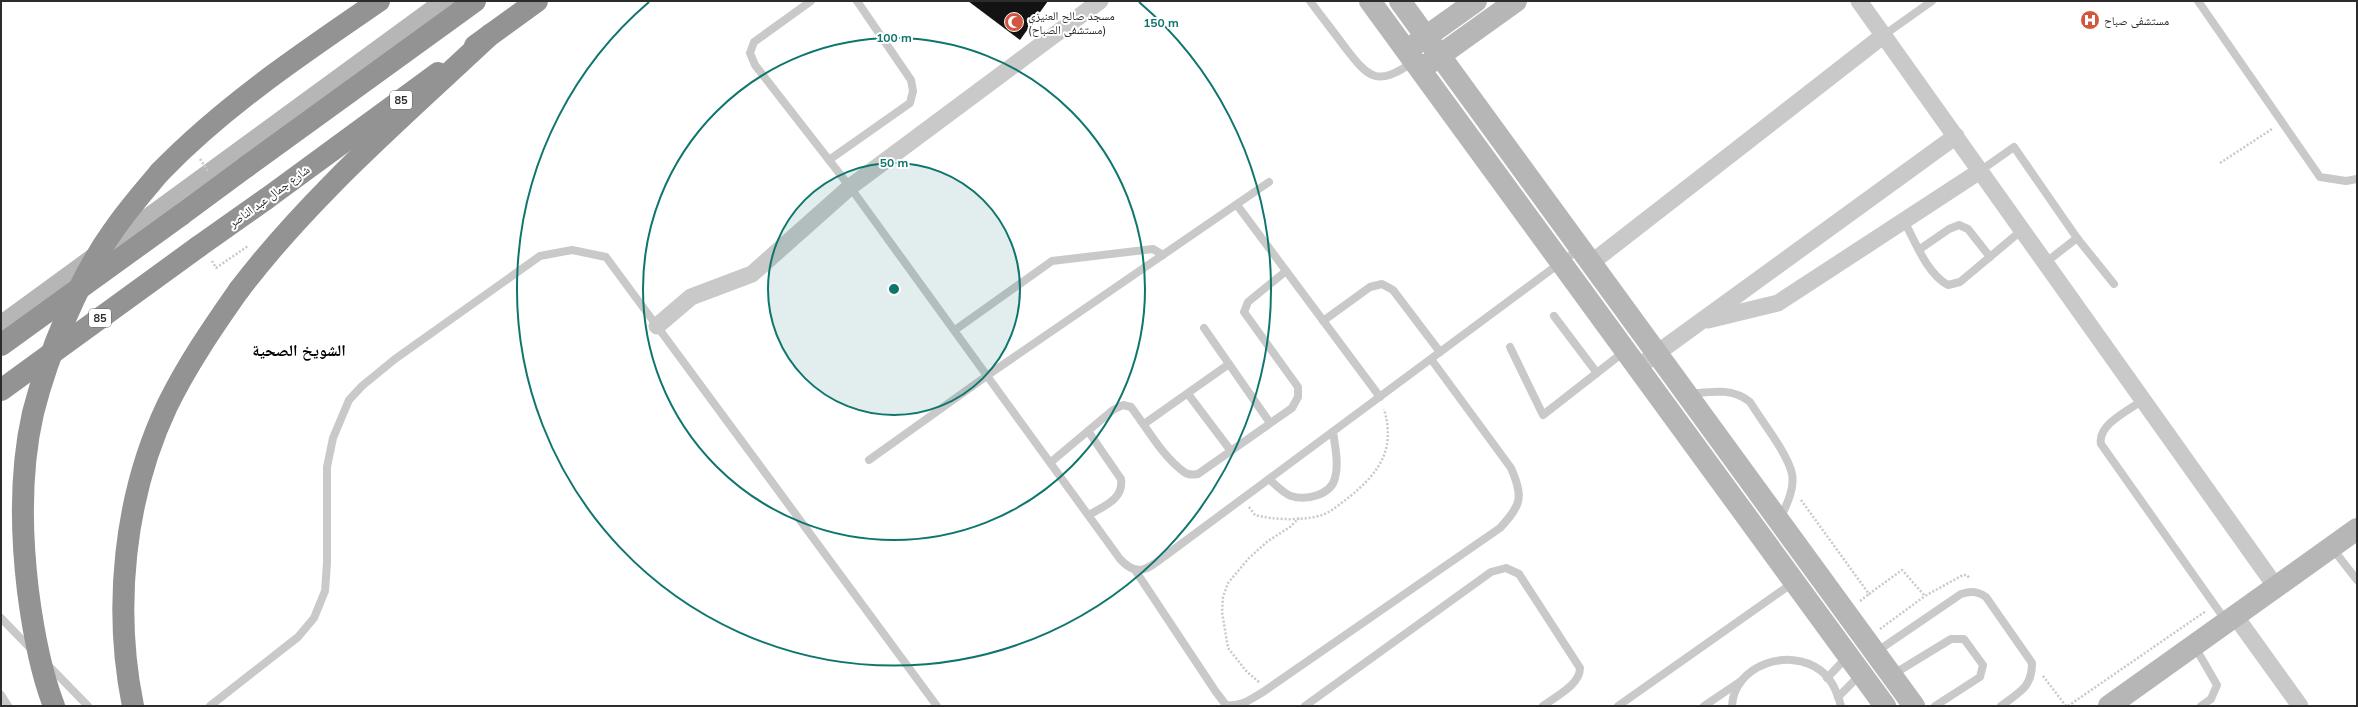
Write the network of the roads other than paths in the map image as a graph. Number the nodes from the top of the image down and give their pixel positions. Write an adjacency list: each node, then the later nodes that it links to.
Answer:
1 (379, 1): 92 (highway, bridge)
2 (447, 1): 45 (street)
3 (475, 1): 49 (highway, bridge)
4 (537, 1): 17 (highway, شارع جمال عبد الناصر / 85)
5 (548, 1): 62 (street)
6 (811, 1): 25 (lane)
7 (856, 1): 25 (lane)
8 (1100, 1): 29 (street)
9 (1310, 1): 21 (lane)
10 (1370, 1): 21 (street)
11 (1400, 1): 19 (street)
12 (1476, 1): 19 (street)
13 (1516, 1): 20 (street)
14 (1859, 1): 18 (street)
15 (1932, 1): 18 (lane)
16 (2198, 1): 27 (lane)
17 (491, 34): 58 (highway, شارع جمال عبد الناصر / 85, bridge); 94 (highway, bridge)
18 (1884, 35): 24 (street); 36 (street)
19 (1426, 37): 20 (street); 21 (street)
20 (1440, 56): 21 (street); 22 (street)
21 (1414, 60): 23 (street)
22 (1484, 116): 23 (street); 36 (street)
23 (1465, 131): 38 (street)
24 (1956, 136): 26 (street); 44 (street)
25 (829, 160): 29 (lane)
26 (1980, 171): 31 (street); 32 (street); 33 (lane)
27 (2357, 179)
28 (1269, 182): 30 (lane)
29 (850, 187): 46 (street); 48 (lane)
30 (1237, 205): 35 (lane); 40 (lane)
31 (1904, 221): 34 (lane); 44 (street)
32 (2022, 230): 37 (lane); 39 (street)
33 (2077, 238): 39 (lane); 41 (lane)
34 (1920, 249): 37 (lane); 37 (lane)
35 (1163, 255): 48 (lane); 57 (lane)
36 (1585, 255): 38 (lane); 52 (street)
37 (1990, 257)
38 (1561, 262): 51 (lane); 54 (street)
39 (2045, 263): 63 (street)
40 (1286, 271): 43 (lane); 64 (lane)
41 (2114, 284)
42 (1554, 316): 56 (lane)
43 (1323, 321): 51 (lane); 61 (lane)
44 (1700, 322): 52 (street)
45 (1, 326)
46 (657, 326): 95 (lane); 96 (lane)
47 (1204, 328): 55 (lane)
48 (955, 330): 57 (lane)
49 (1, 345)
50 (1510, 347): 56 (lane)
51 (1440, 352): 53 (lane)
52 (1657, 353): 54 (street); 60 (street)
53 (1431, 359): 61 (lane); 76 (lane)
54 (1632, 359): 56 (lane); 78 (street)
55 (1229, 364): 59 (lane); 64 (lane)
56 (1597, 373)
57 (988, 375): 69 (lane); 70 (lane)
58 (1, 390)
59 (1188, 394): 65 (lane); 68 (lane)
60 (1687, 395): 73 (street); 73 (lane)
61 (1380, 397): 67 (lane)
62 (1, 399)
63 (2143, 400): 79 (street); 81 (lane)
64 (1270, 423): 68 (lane)
65 (1144, 424): 66 (lane); 68 (lane)
66 (1088, 431): 70 (lane); 72 (lane)
67 (1332, 432): 71 (lane); 71 (lane)
68 (1231, 451)
69 (869, 460)
70 (1051, 462): 72 (lane)
71 (1269, 479): 76 (lane)
72 (1089, 515): 76 (lane)
73 (1779, 522): 82 (street)
74 (2357, 529): 75 (street)
75 (2331, 547): 77 (lane); 79 (street)
76 (1135, 570)
77 (2357, 580)
78 (1794, 581): 84 (street); 99 (lane)
79 (2276, 588): 81 (street)
80 (1, 618): 93 (lane)
81 (2231, 620): 83 (street); 109 (street)
82 (1876, 642): 86 (street); 106 (lane)
83 (2194, 646): 107 (street); 108 (lane)
84 (1848, 655): 85 (street); 87 (lane)
85 (1861, 673): 90 (lane); 103 (street)
86 (1891, 675): 104 (street); 105 (lane)
87 (1827, 678): 88 (lane); 90 (lane)
88 (1742, 681): 100 (lane); 101 (lane)
89 (1, 695): 91 (lane)
90 (1838, 697): 102 (lane)
91 (8, 706)
92 (54, 706)
93 (88, 706)
94 (133, 706)
95 (211, 706)
96 (937, 706)
97 (1305, 706): 98 (lane)
98 (1543, 706)
99 (1618, 706)
100 (1704, 706)
101 (1732, 706)
102 (1841, 706)
103 (1885, 706)
104 (1914, 706)
105 (1935, 706)
106 (2001, 706)
107 (2109, 706)
108 (2201, 706)
109 (2300, 706)

